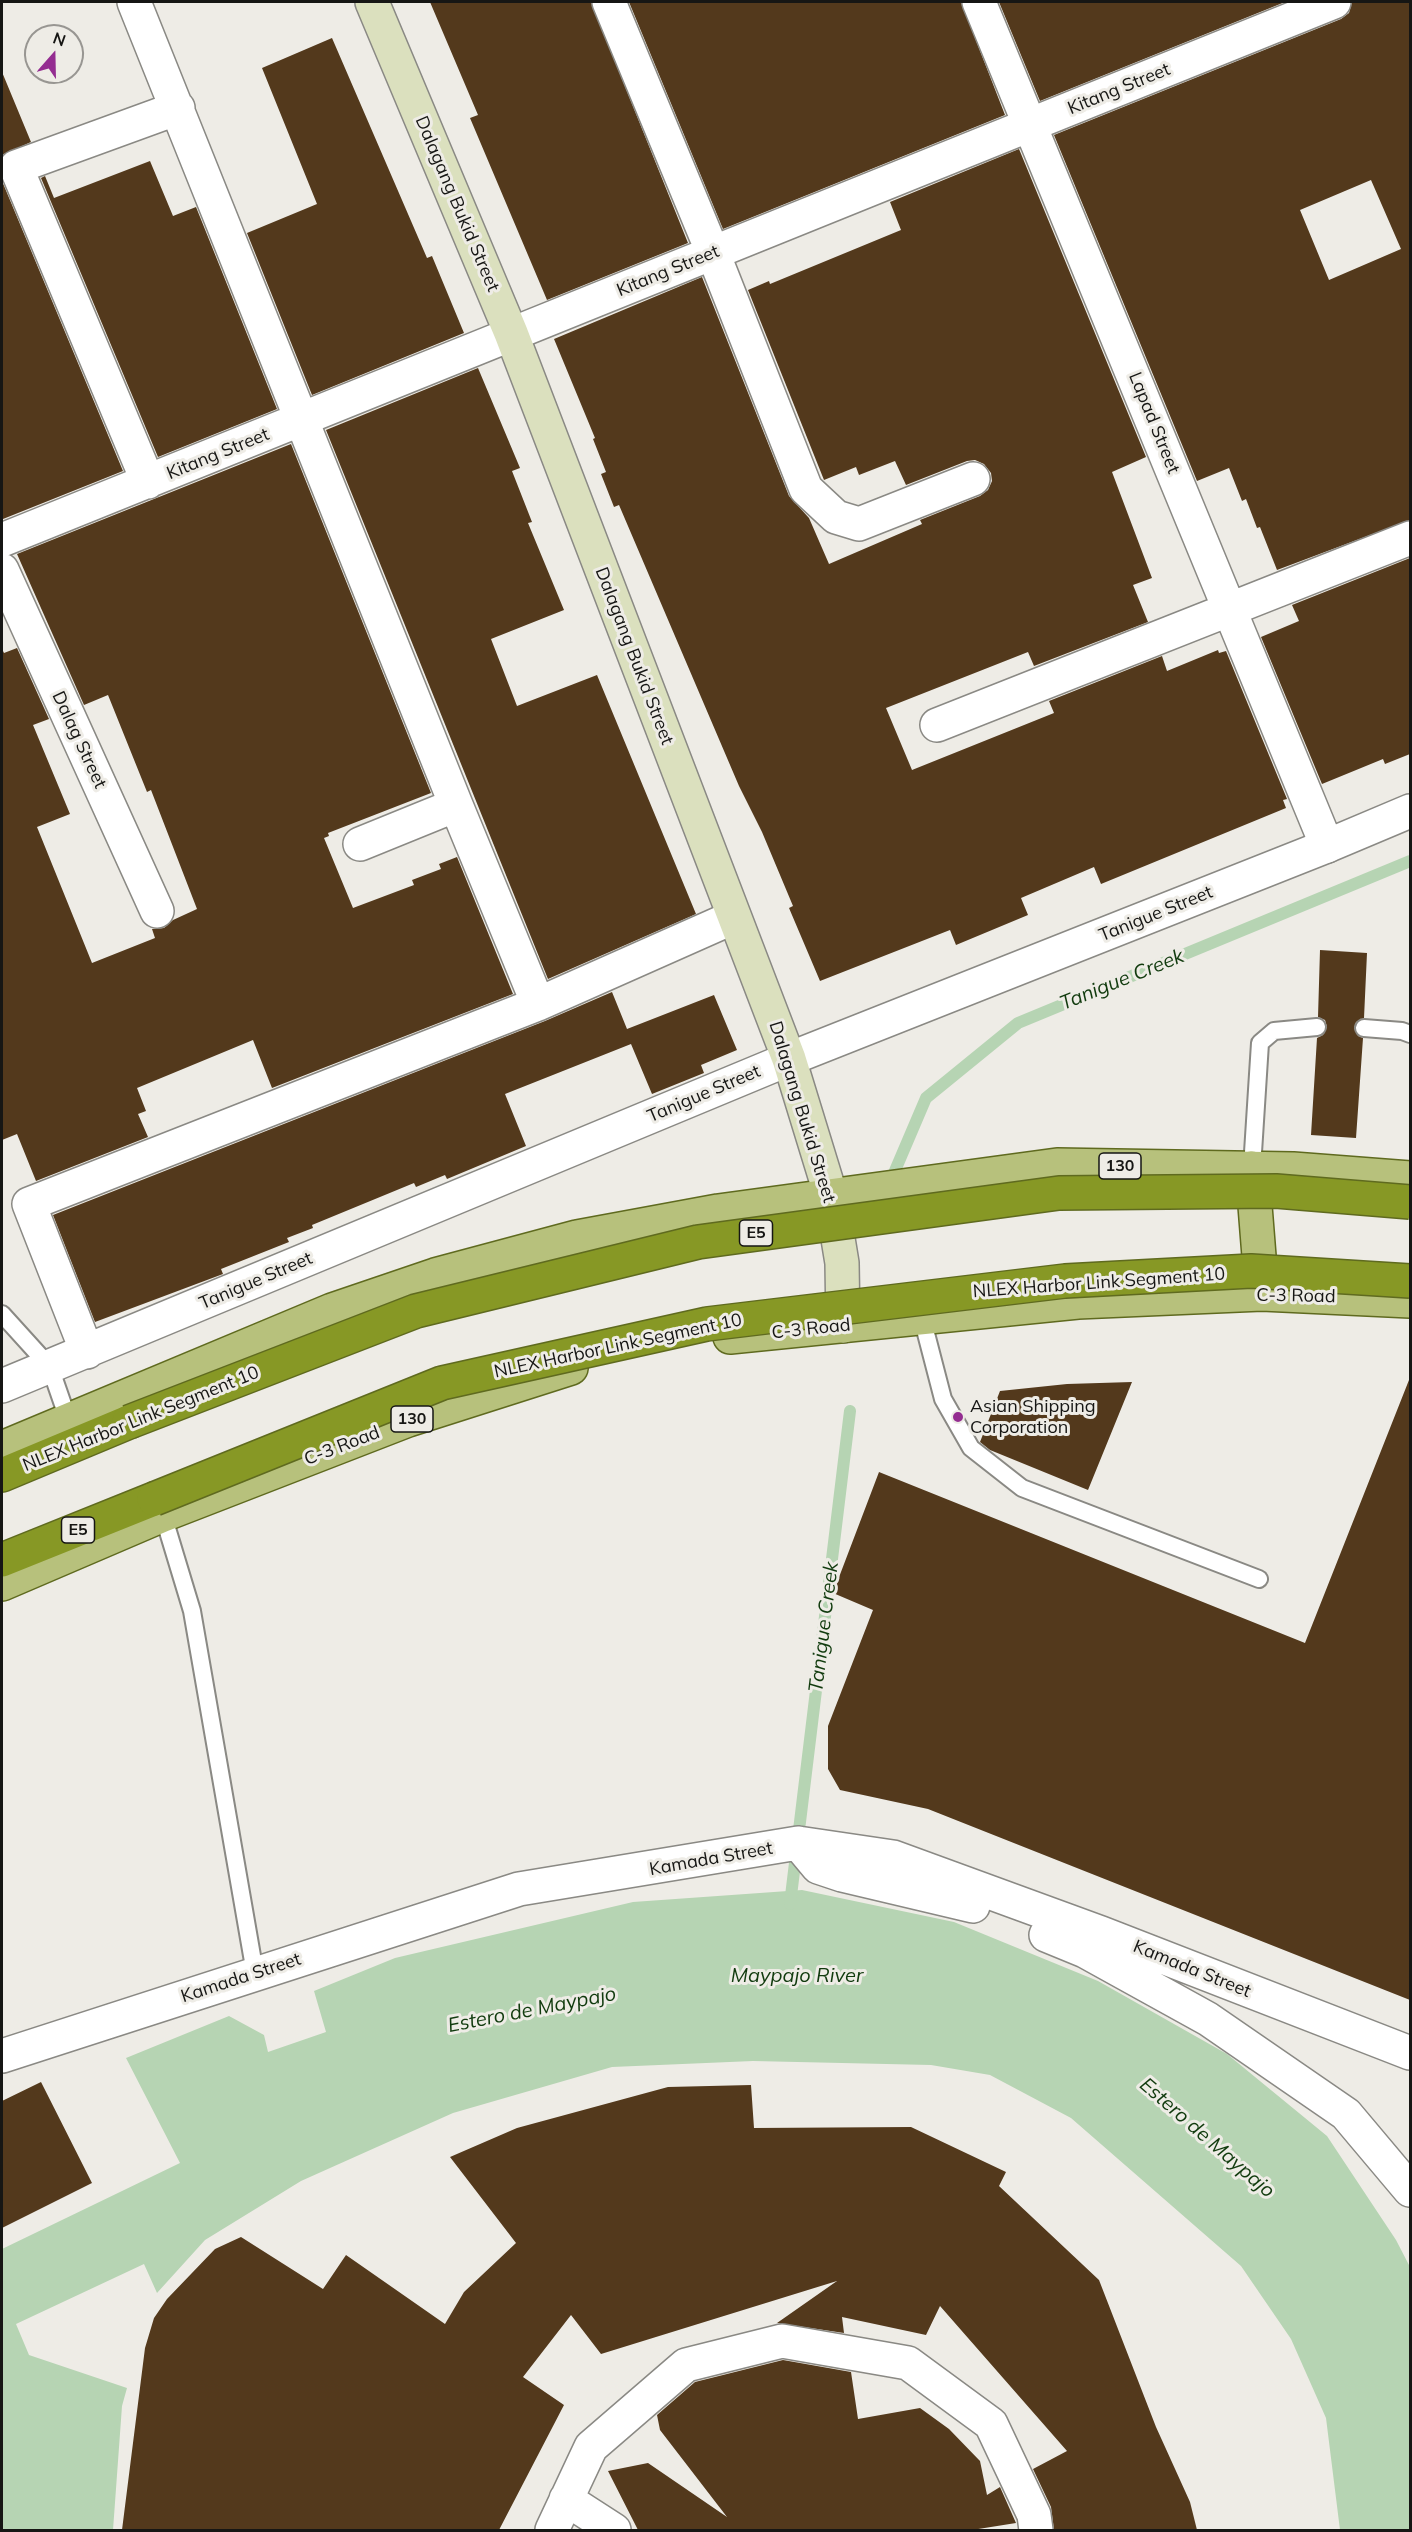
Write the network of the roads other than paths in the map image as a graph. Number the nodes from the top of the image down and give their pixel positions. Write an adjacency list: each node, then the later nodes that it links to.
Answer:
1 (134, 2): 6 (street)
2 (372, 2): 9 (main road, Dalagang Bukid Street)
3 (609, 2): 8 (street)
4 (979, 2): 7 (street, Lapad Street)
5 (1334, 2): 7 (street, Kitang Street)
6 (178, 108): 10 (street); 12 (street)
7 (1032, 124): 8 (street, Kitang Street); 16 (street, Lapad Street)
8 (713, 253): 9 (street, Kitang Street); 11 (street)
9 (510, 333): 10 (street, Kitang Street); 23 (main road, Dalagang Bukid Street)
10 (303, 419): 12 (street, Kitang Street); 18 (street)
11 (973, 479)
12 (148, 482): 14 (street, Kitang Street)
13 (1410, 538): 16 (street)
14 (2, 540)
15 (2, 570): 22 (street, Dalag Street)
16 (1230, 609): 17 (street); 21 (street, Lapad Street)
17 (937, 725)
18 (456, 806): 20 (street); 24 (street)
19 (1410, 811): 21 (street, Tanigue Street)
20 (360, 844)
21 (1327, 846): 28 (street, Tanigue Street)
22 (157, 910)
23 (734, 917): 24 (street); 28 (main road, Dalagang Bukid Street)
24 (538, 1004): 39 (street)
25 (1317, 1027): 29 (lane)
26 (1364, 1028): 27 (lane)
27 (1410, 1034)
28 (789, 1059): 31 (main road, Dalagang Bukid Street); 39 (street, Tanigue Street)
29 (1252, 1168): 30 (main road, 130); 31 (main road, 130); 34 (main road)
30 (1410, 1178)
31 (831, 1196): 38 (main road, Dalagang Bukid Street); 42 (main road, 130)
32 (1410, 1202): 44 (highway, NLEX Harbor Link Segment 10 / E5, bridge)
33 (1410, 1281): 46 (highway, NLEX Harbor Link Segment 10 / E5, bridge)
34 (1262, 1294): 35 (main road, C-3 Road / 130); 37 (main road, C-3 Road / 130)
35 (1410, 1301)
36 (2, 1314): 40 (lane)
37 (922, 1318): 38 (main road, C-3 Road / 130); 47 (lane)
38 (843, 1326): 45 (main road, C-3 Road / 130)
39 (87, 1352): 40 (street, Tanigue Street)
40 (50, 1367): 41 (street, Tanigue Street); 42 (lane)
41 (2, 1386)
42 (68, 1419): 43 (main road, 130)
43 (2, 1448)
44 (2, 1474)
45 (163, 1515): 48 (main road, C-3 Road / 130); 50 (lane)
46 (2, 1560)
47 (1259, 1579)
48 (2, 1584)
49 (798, 1844): 50 (street, Kamada Street); 51 (street, Kamada Street); 53 (street)
50 (255, 1973): 52 (street, Kamada Street)
51 (1410, 2053)
52 (2, 2056)
53 (1410, 2190)
54 (566, 2499): 55 (street); 56 (street); 57 (street)
55 (552, 2530)
56 (614, 2530)
57 (1036, 2530)

